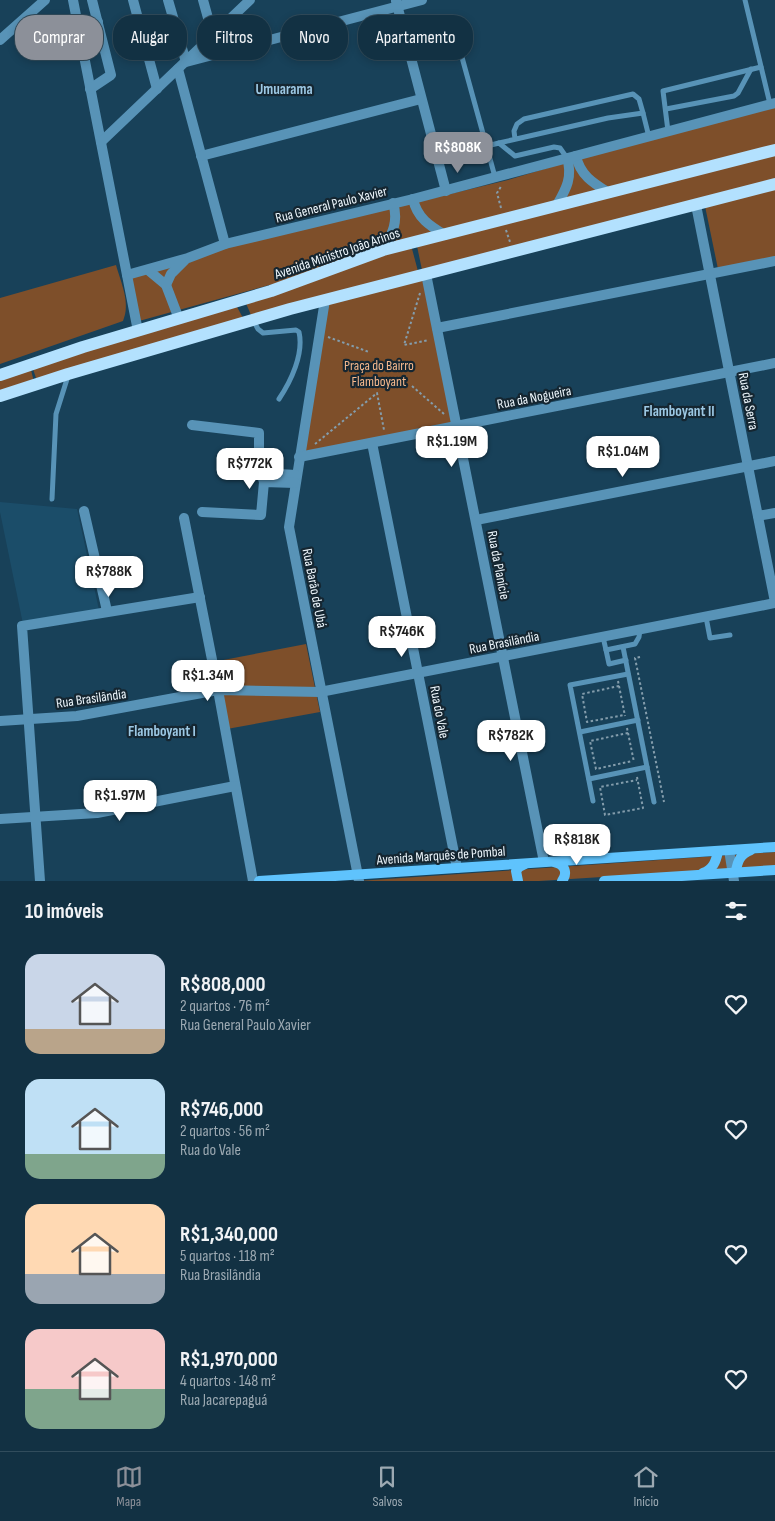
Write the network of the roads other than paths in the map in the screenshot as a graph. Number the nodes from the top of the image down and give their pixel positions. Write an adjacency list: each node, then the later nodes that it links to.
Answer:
1 (45, 0): 16 (street)
2 (73, 0): 12 (street)
3 (92, 0): 13 (street)
4 (132, 0): 25 (street)
5 (168, 0): 21 (street)
6 (203, 0): 14 (street)
7 (250, 0): 11 (street)
8 (422, 0): 10 (street)
9 (745, 0): 22 (lane)
10 (396, 3): 21 (street); 26 (street)
11 (241, 4): 15 (street)
12 (76, 15)
13 (96, 15)
14 (207, 15)
15 (231, 15)
16 (0, 40)
17 (103, 41): 24 (street)
18 (197, 51): 21 (street)
19 (85, 60): 24 (street)
20 (464, 60): 35 (lane)
21 (182, 65): 25 (street); 37 (street)
22 (761, 67): 23 (lane); 27 (lane)
23 (751, 69): 28 (lane); 28 (lane)
24 (90, 88): 33 (street)
25 (157, 89): 33 (street)
26 (421, 99): 37 (street); 41 (street)
27 (773, 104): 30 (street, Rua General Paulo Xavier)
28 (666, 109): 30 (lane)
29 (643, 113): 31 (lane); 32 (lane); 32 (lane)
30 (668, 132): 31 (street, Rua General Paulo Xavier)
31 (649, 137): 38 (street, Rua General Paulo Xavier)
32 (515, 139): 34 (lane)
33 (101, 142): 55 (street)
34 (499, 143): 35 (lane); 38 (lane)
35 (487, 146): 39 (lane)
36 (775, 150): 42 (main road, Avenida Ministro João Arinos)
37 (201, 156): 48 (street)
38 (572, 157): 39 (street, Rua General Paulo Xavier); 42 (street); 46 (street)
39 (496, 177): 41 (street, Rua General Paulo Xavier)
40 (775, 184): 45 (main road)
41 (446, 190): 43 (street, Rua General Paulo Xavier)
42 (609, 192): 46 (main road, Avenida Ministro João Arinos)
43 (413, 199): 44 (street, Rua General Paulo Xavier); 47 (street)
44 (393, 203): 48 (street, Rua General Paulo Xavier); 49 (street)
45 (696, 205): 53 (main road); 54 (street, Rua da Serra)
46 (556, 206): 47 (main road, Avenida Ministro João Arinos)
47 (446, 235): 49 (main road, Avenida Ministro João Arinos)
48 (225, 244): 50 (street, Rua General Paulo Xavier)
49 (382, 250): 58 (main road, Avenida Ministro João Arinos)
50 (188, 258): 52 (street, Rua General Paulo Xavier); 56 (street)
51 (775, 261): 54 (street)
52 (148, 270): 55 (street, Rua General Paulo Xavier); 56 (street)
53 (426, 274): 57 (main road); 61 (street, Rua da Planície)
54 (710, 274): 61 (street); 65 (street, Rua da Serra)
55 (126, 275): 60 (street)
56 (166, 285): 58 (street)
57 (325, 300): 59 (main road); 73 (street, Rua Barão de Ubá)
58 (179, 319): 60 (main road, Avenida Ministro João Arinos); 62 (main road)
59 (253, 319): 62 (main road); 69 (lane)
60 (138, 331): 63 (main road, Avenida Ministro João Arinos)
61 (438, 333): 71 (street, Rua da Planície)
62 (165, 346): 66 (main road)
63 (82, 347): 66 (main road); 67 (main road, Avenida Ministro João Arinos)
64 (775, 363): 65 (street, Rua da Nogueira)
65 (729, 372): 71 (street, Rua da Nogueira); 75 (street, Rua da Serra)
66 (68, 374): 68 (main road); 78 (lane)
67 (0, 375)
68 (0, 396)
69 (279, 399)
70 (192, 425): 76 (street)
71 (457, 426): 72 (street, Rua da Nogueira); 84 (street, Rua da Planície)
72 (372, 443): 73 (street, Rua da Nogueira); 96 (street, Rua do Vale)
73 (299, 457): 77 (street, Rua Barão de Ubá)
74 (775, 461): 75 (street)
75 (748, 466): 82 (street, Rua da Serra); 84 (street)
76 (263, 478): 77 (street); 80 (street)
77 (296, 479): 99 (street, Rua Barão de Ubá)
78 (52, 499)
79 (84, 511): 87 (street)
80 (202, 512)
81 (775, 513): 82 (street)
82 (758, 516): 86 (street, Rua da Serra)
83 (184, 518): 85 (street)
84 (476, 520): 94 (street, Rua da Planície)
85 (200, 596): 87 (street); 98 (street)
86 (775, 602): 88 (street, Rua Brasilândia)
87 (107, 611): 100 (street)
88 (706, 616): 89 (street, Rua Brasilândia); 90 (lane)
89 (640, 629): 91 (street, Rua Brasilândia); 92 (lane)
90 (730, 635)
91 (603, 636): 93 (lane); 94 (street, Rua Brasilândia)
92 (623, 647): 93 (lane); 95 (lane)
93 (606, 650): 95 (lane)
94 (503, 656): 96 (street, Rua Brasilândia); 115 (street, Rua da Planície)
95 (626, 660): 97 (lane)
96 (418, 674): 99 (street, Rua Brasilândia); 117 (street, Rua do Vale)
97 (628, 674): 101 (lane); 103 (lane)
98 (218, 690): 99 (street, Rua Brasilândia); 100 (street, Rua Brasilândia); 106 (street)
99 (320, 692): 123 (street, Rua Barão de Ubá)
100 (29, 719): 102 (street, Rua Brasilândia); 109 (street)
101 (638, 720): 103 (lane); 104 (lane)
102 (0, 721)
103 (580, 732): 105 (lane)
104 (647, 767): 105 (lane); 108 (lane)
105 (589, 779): 107 (lane)
106 (234, 786): 109 (street); 126 (street)
107 (593, 801)
108 (654, 802)
109 (36, 817): 110 (street); 125 (street)
110 (0, 820)
111 (775, 847): 112 (main road, Avenida Marquês de Pombal)
112 (756, 848): 113 (main road, Avenida Marquês de Pombal); 120 (main road)
113 (729, 850): 114 (main road, Avenida Marquês de Pombal); 120 (street)
114 (718, 851): 115 (main road, Avenida Marquês de Pombal); 119 (main road)
115 (549, 862): 116 (main road, Avenida Marquês de Pombal); 129 (main road)
116 (526, 863): 117 (main road, Avenida Marquês de Pombal); 128 (main road)
117 (457, 868): 121 (main road, Avenida Marquês de Pombal)
118 (775, 870): 120 (main road)
119 (697, 875): 120 (main road); 124 (main road)
120 (734, 875)
121 (370, 877): 123 (main road, Avenida Marquês de Pombal)
122 (338, 878): 123 (main road, Avenida Marquês de Pombal); 127 (main road, Avenida Marquês de Pombal)
123 (357, 878)
124 (639, 880): 130 (main road)
125 (40, 881)
126 (252, 881)
127 (259, 881)
128 (518, 881)
129 (562, 881)
130 (604, 881)

